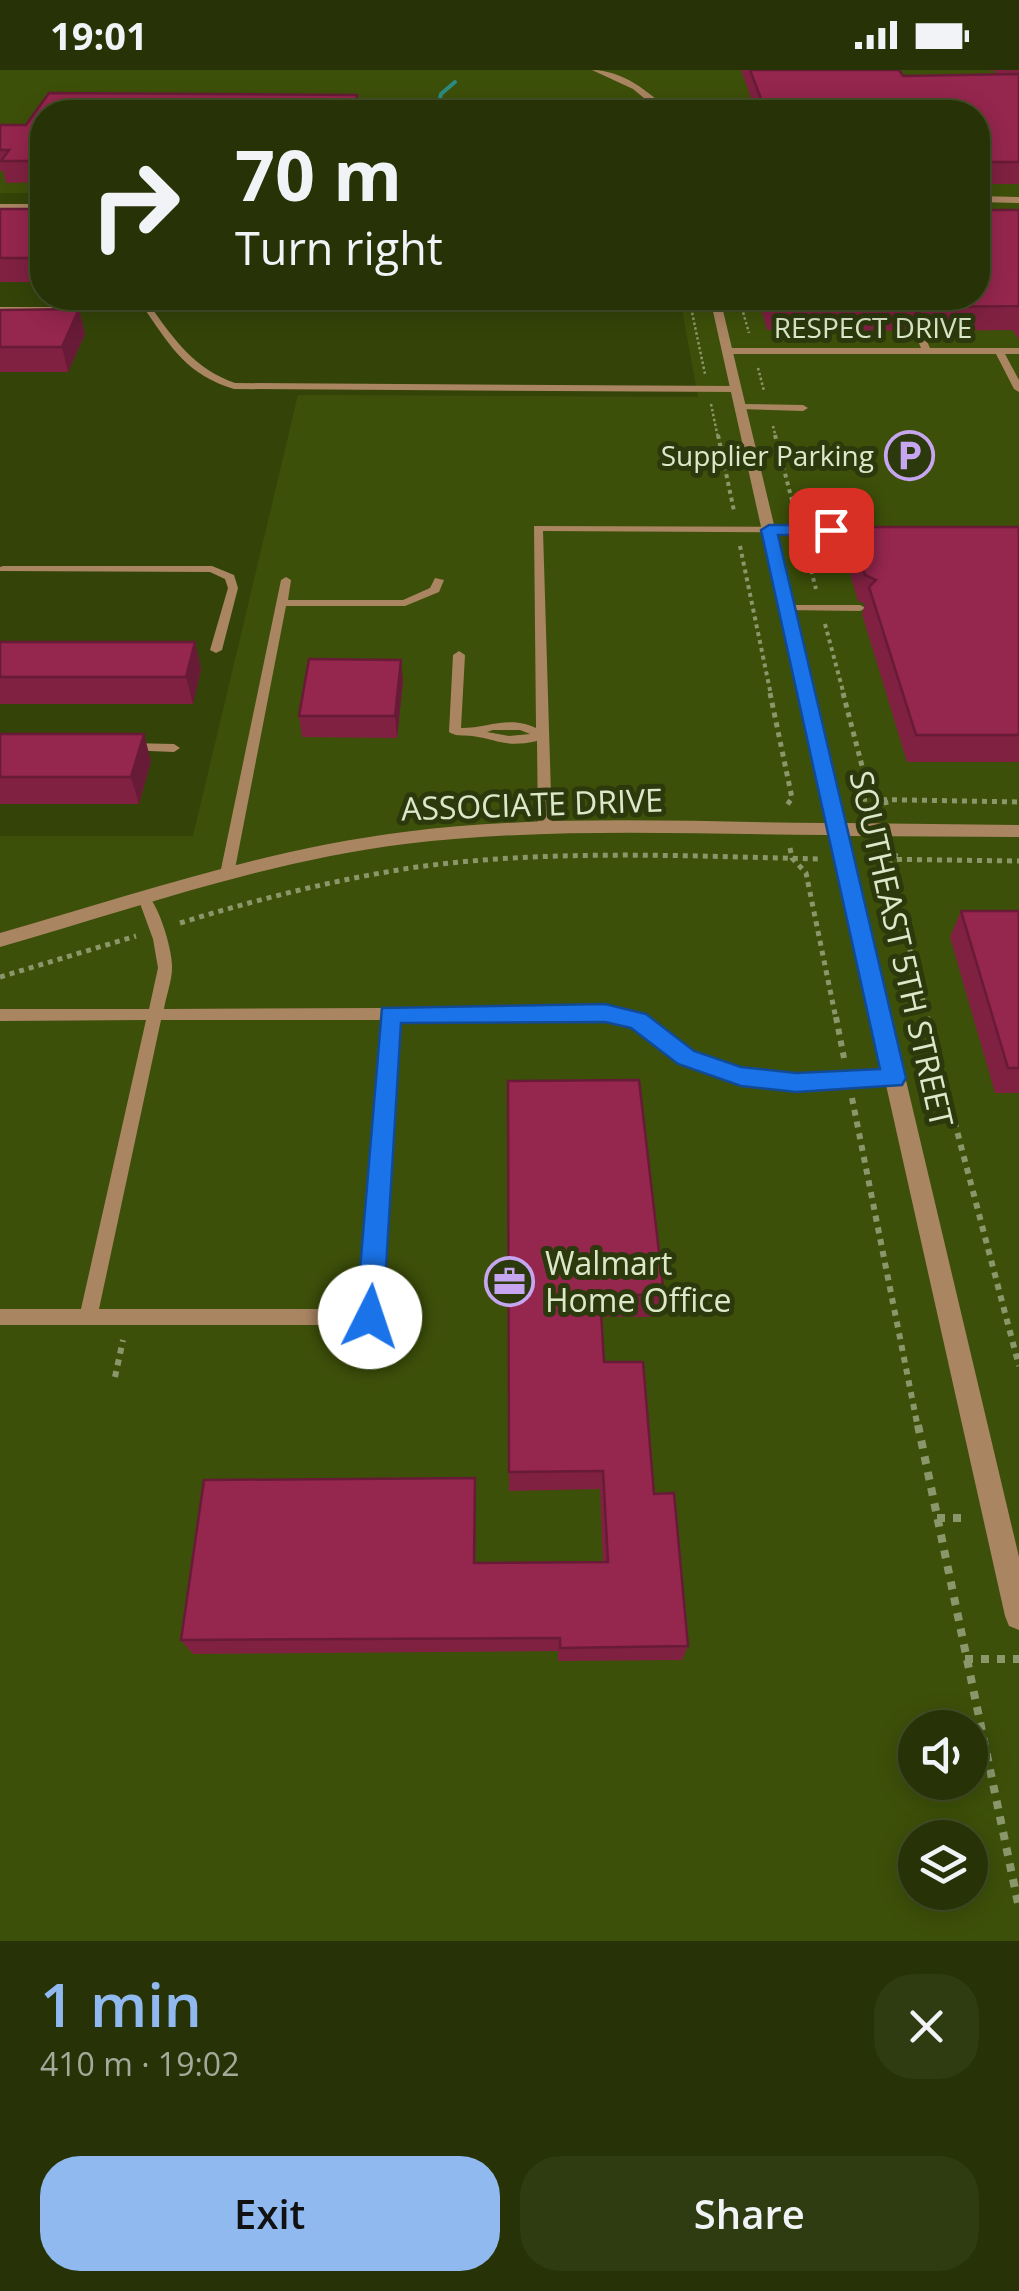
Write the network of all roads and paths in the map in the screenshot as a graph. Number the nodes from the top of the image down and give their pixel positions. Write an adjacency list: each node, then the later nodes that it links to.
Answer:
1 (596, 70): 2 (street)
2 (652, 100)
3 (990, 199): 4 (street)
4 (1019, 200)
5 (0, 207): 6 (street)
6 (30, 207)
7 (990, 208): 8 (street)
8 (1019, 208)
9 (0, 309): 10 (lane)
10 (30, 309)
11 (149, 310): 22 (lane)
12 (718, 310): 17 (street, SOUTHEAST 5TH STREET)
13 (742, 310): 15 (path)
14 (918, 331): 16 (lane)
15 (751, 342)
16 (927, 350): 17 (lane, RESPECT DRIVE); 18 (lane, RESPECT DRIVE)
17 (728, 351): 22 (street, SOUTHEAST 5TH STREET)
18 (999, 351): 19 (lane, RESPECT DRIVE); 21 (lane)
19 (1019, 351)
20 (756, 361): 23 (path)
21 (1019, 388)
22 (736, 389): 24 (street, SOUTHEAST 5TH STREET)
23 (767, 401)
24 (740, 408): 25 (lane); 28 (street, SOUTHEAST 5TH STREET)
25 (803, 408)
26 (770, 414): 27 (path)
27 (795, 512)
28 (769, 530): 29 (lane); 36 (street, SOUTHEAST 5TH STREET); 41 (lane)
29 (889, 530)
30 (805, 547): 37 (path)
31 (741, 549): 44 (path)
32 (3, 570): 39 (lane)
33 (286, 580): 35 (lane)
34 (439, 580): 35 (lane)
35 (282, 603): 61 (lane)
36 (787, 608): 37 (lane); 52 (street, SOUTHEAST 5TH STREET)
37 (820, 608): 38 (lane); 47 (path)
38 (860, 608)
39 (216, 650)
40 (460, 655): 41 (lane)
41 (543, 735): 51 (lane)
42 (116, 747): 43 (lane)
43 (174, 748)
44 (792, 798): 45 (path); 50 (path)
45 (808, 799)
46 (862, 799): 47 (path)
47 (885, 799): 48 (path); 49 (path)
48 (1019, 802)
49 (886, 808)
50 (784, 811)
51 (545, 828): 52 (street, ASSOCIATE DRIVE); 61 (street, ASSOCIATE DRIVE)
52 (839, 830): 53 (street, ASSOCIATE DRIVE); 71 (street, SOUTHEAST 5TH STREET)
53 (1019, 831)
54 (790, 846): 56 (path)
55 (897, 846): 59 (path)
56 (792, 858): 57 (path); 63 (path); 70 (path)
57 (815, 859)
58 (875, 859): 59 (path)
59 (895, 861): 60 (path); 76 (path)
60 (1019, 861)
61 (227, 874): 62 (street, ASSOCIATE DRIVE)
62 (145, 898): 64 (street, ASSOCIATE DRIVE); 67 (lane)
63 (189, 920)
64 (0, 940)
65 (120, 941): 66 (path)
66 (0, 977)
67 (156, 1014): 68 (lane); 69 (lane); 74 (lane)
68 (390, 1014): 71 (lane); 74 (lane)
69 (0, 1015)
70 (842, 1050)
71 (894, 1078): 81 (street, SOUTHEAST 5TH STREET)
72 (854, 1108): 79 (path)
73 (0, 1317): 74 (lane)
74 (88, 1317)
75 (123, 1337): 78 (path)
76 (1015, 1338): 77 (path)
77 (1019, 1366)
78 (115, 1377)
79 (937, 1518): 80 (path); 84 (path)
80 (963, 1518)
81 (1016, 1586): 82 (street, SOUTHEAST 5TH STREET)
82 (1019, 1616)
83 (1019, 1658): 84 (path)
84 (965, 1659): 85 (path)
85 (1019, 1908)

